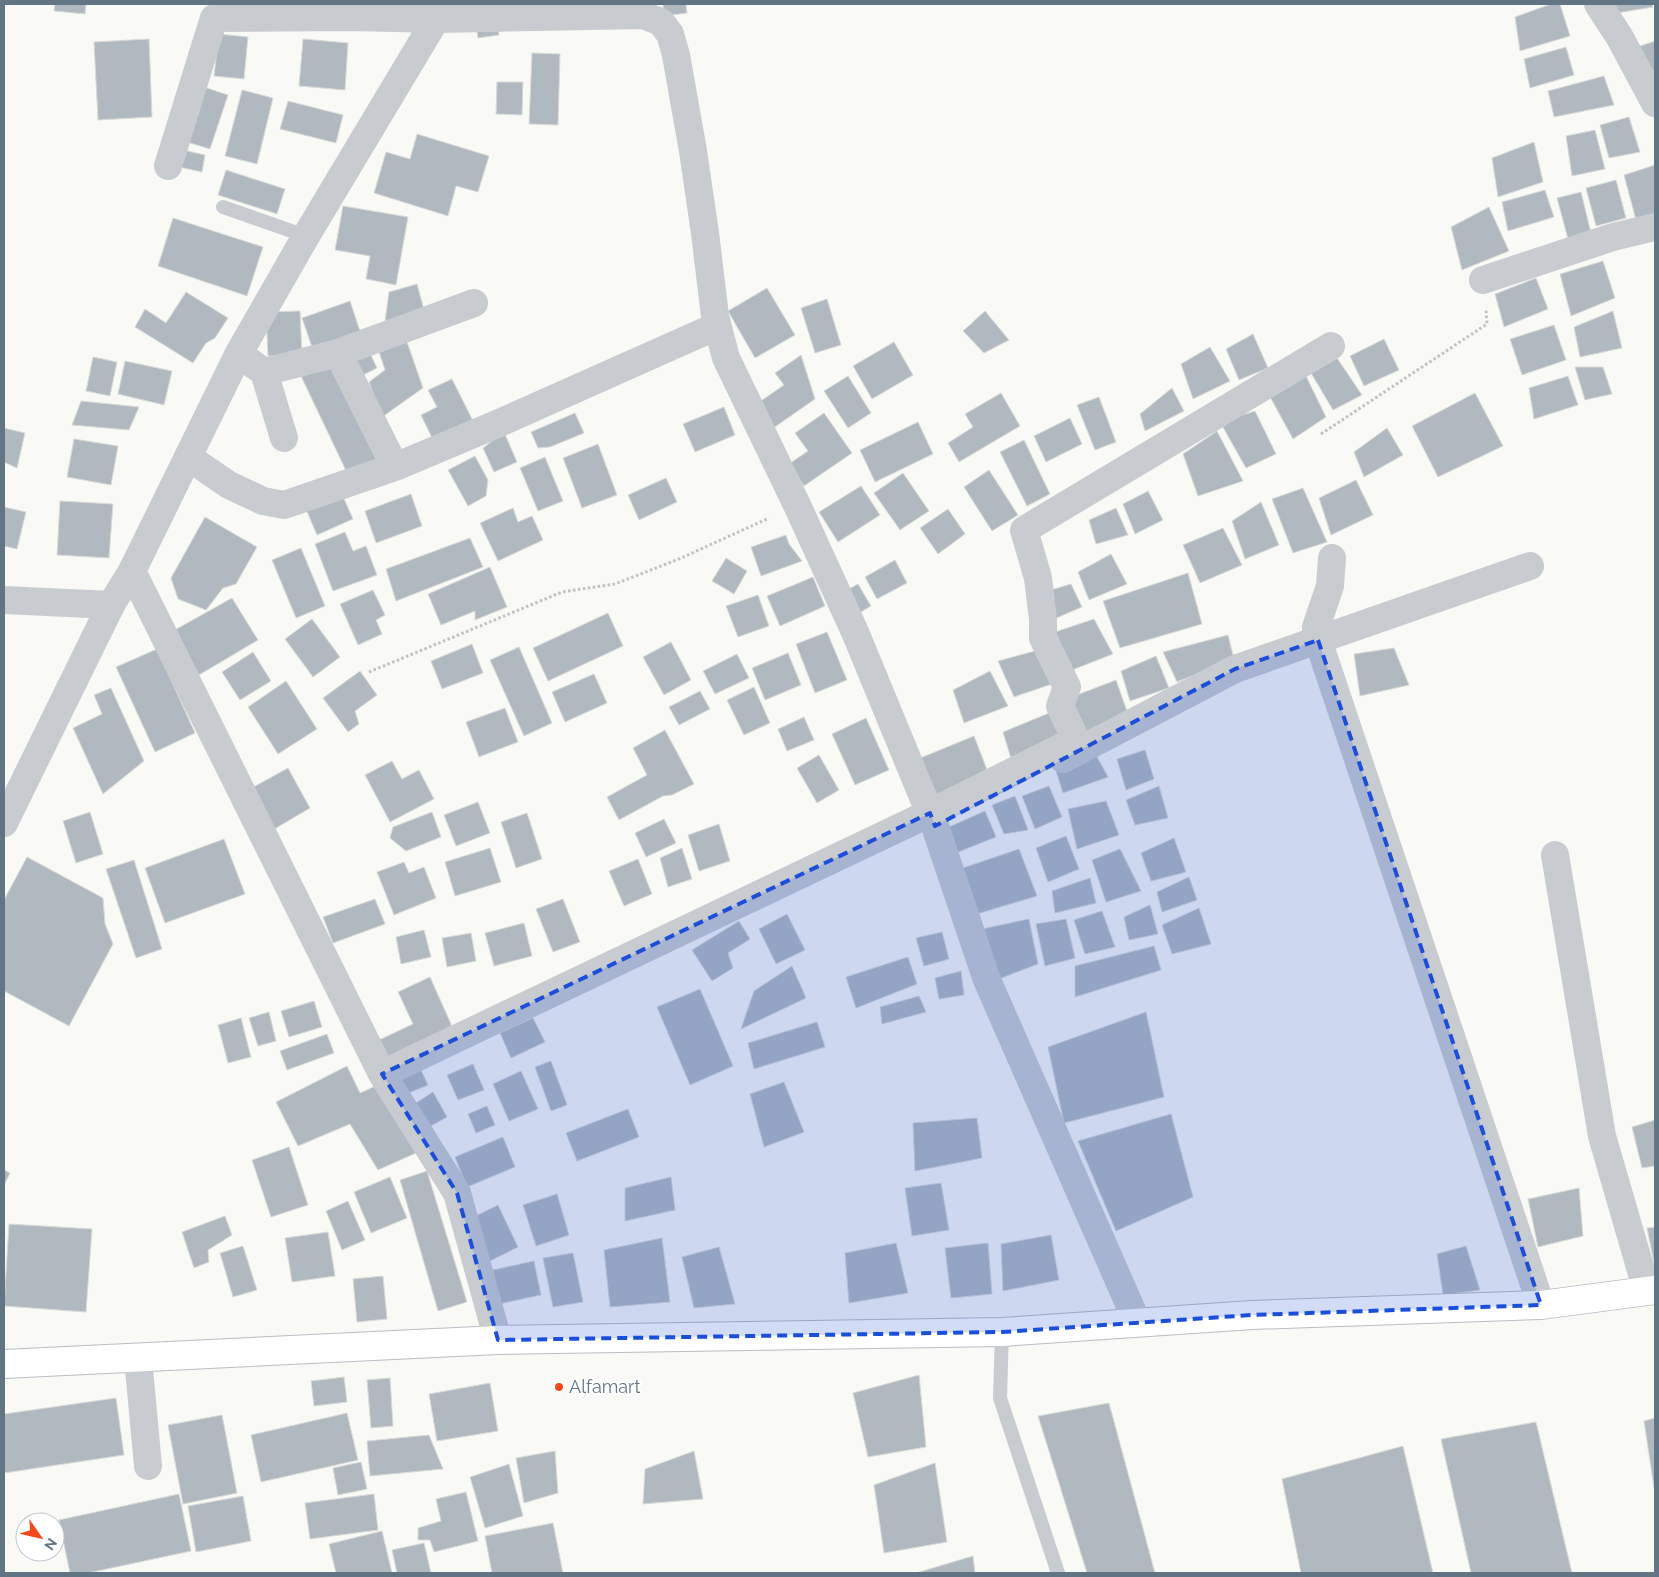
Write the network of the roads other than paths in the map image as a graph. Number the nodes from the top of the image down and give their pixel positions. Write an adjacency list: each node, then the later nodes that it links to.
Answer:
1 (1598, 4): 3 (street)
2 (438, 11): 4 (street); 7 (street); 10 (street)
3 (1655, 103)
4 (168, 166)
5 (223, 207): 7 (lane)
6 (1655, 227): 8 (street)
7 (306, 236): 12 (street)
8 (1483, 280)
9 (474, 304): 13 (street)
10 (717, 326): 17 (street); 24 (street)
11 (1331, 346): 24 (street)
12 (239, 353): 14 (street); 16 (street)
13 (338, 353): 14 (street); 17 (street)
14 (264, 372): 15 (street)
15 (284, 438)
16 (188, 457): 17 (street); 20 (street)
17 (395, 467)
18 (1332, 558): 23 (street)
19 (1530, 566): 23 (street)
20 (132, 571): 22 (street); 27 (street)
21 (4, 600): 22 (street)
22 (111, 605): 25 (street)
23 (1318, 640): 24 (street); 29 (street)
24 (933, 820): 27 (street); 30 (street)
25 (4, 823)
26 (1555, 855): 28 (street)
27 (382, 1074): 32 (street)
28 (1651, 1291): 29 (main road)
29 (1541, 1305): 30 (main road)
30 (1136, 1322): 31 (main road)
31 (1002, 1332): 32 (main road); 36 (lane)
32 (498, 1340): 33 (main road)
33 (138, 1358): 34 (main road); 35 (street)
34 (4, 1364)
35 (148, 1466)
36 (1058, 1573)

